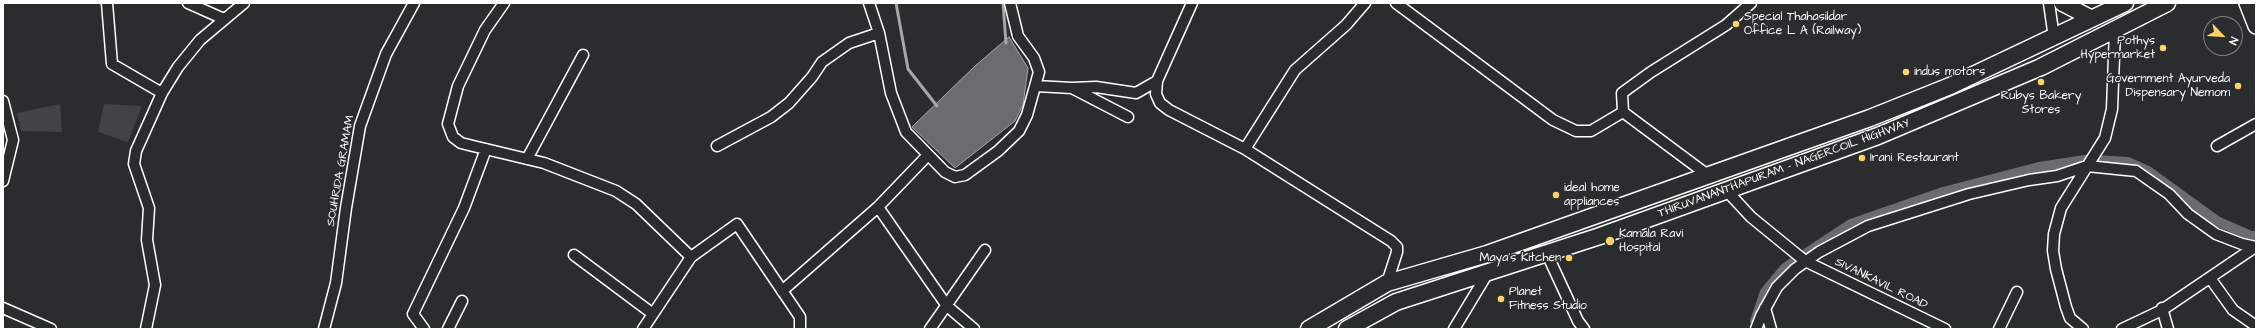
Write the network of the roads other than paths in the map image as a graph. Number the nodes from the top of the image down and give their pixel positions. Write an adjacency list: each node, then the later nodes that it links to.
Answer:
1 (107, 3): 27 (street)
2 (188, 3): 18 (street)
3 (244, 3): 18 (street)
4 (414, 3): 65 (street, SOUHRIDA GRAMAM)
5 (504, 3): 35 (street)
6 (869, 3): 20 (street)
7 (1010, 3): 25 (street)
8 (1192, 3): 24 (street)
9 (1365, 3): 34 (street)
10 (1396, 3): 29 (street)
11 (1751, 3): 29 (street)
12 (2049, 3): 22 (street)
13 (2062, 3): 17 (street)
14 (2125, 3): 17 (main road, THIRUVANANTHAPURAM - NAGERCOIL HIGHWAY)
15 (2167, 3): 21 (main road, THIRUVANANTHAPURAM - NAGERCOIL HIGHWAY)
16 (2247, 3): 19 (street)
17 (2091, 18): 21 (main road); 22 (main road, THIRUVANANTHAPURAM - NAGERCOIL HIGHWAY)
18 (224, 19): 27 (street)
19 (2256, 26)
20 (880, 33): 32 (street); 36 (street)
21 (2109, 34): 38 (street); 41 (main road, THIRUVANANTHAPURAM - NAGERCOIL HIGHWAY)
22 (2054, 38): 39 (main road, THIRUVANANTHAPURAM - NAGERCOIL HIGHWAY)
23 (583, 55): 37 (street)
24 (1157, 81): 26 (street); 34 (street)
25 (1036, 86): 26 (street); 36 (street)
26 (1072, 88): 30 (street)
27 (162, 93): 64 (street)
28 (3, 101): 40 (street)
29 (1623, 112): 39 (street)
30 (1128, 117)
31 (2256, 124): 33 (street)
32 (716, 146)
33 (2217, 146)
34 (1245, 148): 52 (street)
35 (486, 149): 37 (street); 66 (street)
36 (928, 155): 42 (street)
37 (527, 159): 48 (street)
38 (2087, 166): 43 (street); 49 (street); 61 (street)
39 (1709, 176): 45 (main road, THIRUVANANTHAPURAM - NAGERCOIL HIGHWAY)
40 (3, 181)
41 (1726, 190): 46 (main road, THIRUVANANTHAPURAM - NAGERCOIL HIGHWAY); 49 (street, SIVANKAVIL ROAD)
42 (878, 207): 53 (street); 56 (street)
43 (2255, 247): 51 (street)
44 (985, 250): 56 (street)
45 (1487, 254): 50 (main road); 52 (main road, THIRUVANANTHAPURAM - NAGERCOIL HIGHWAY)
46 (1547, 254): 50 (main road, THIRUVANANTHAPURAM - NAGERCOIL HIGHWAY); 75 (street)
47 (574, 255): 60 (street)
48 (691, 257): 53 (street); 60 (street)
49 (1805, 261): 58 (street); 78 (street, SIVANKAVIL ROAD)
50 (1489, 271): 73 (main road, THIRUVANANTHAPURAM - NAGERCOIL HIGHWAY); 74 (street)
51 (2210, 278): 59 (street); 62 (street)
52 (1387, 283): 72 (main road, THIRUVANANTHAPURAM - NAGERCOIL HIGHWAY)
53 (782, 291): 69 (street)
54 (2017, 292): 79 (street)
55 (462, 301): 67 (street)
56 (947, 306): 70 (street); 71 (street)
57 (3, 308): 63 (street)
58 (1765, 308): 76 (street); 77 (street)
59 (2162, 308): 81 (street); 82 (street)
60 (653, 314): 68 (street)
61 (2072, 326): 80 (street)
62 (2256, 326)
63 (51, 329)
64 (146, 329)
65 (324, 329)
66 (424, 329)
67 (448, 329)
68 (643, 329)
69 (800, 329)
70 (930, 329)
71 (974, 329)
72 (1309, 329)
73 (1347, 329)
74 (1454, 329)
75 (1584, 329)
76 (1756, 329)
77 (1771, 329)
78 (1945, 329)
79 (1998, 329)
80 (2083, 329)
81 (2122, 329)
82 (2168, 329)

